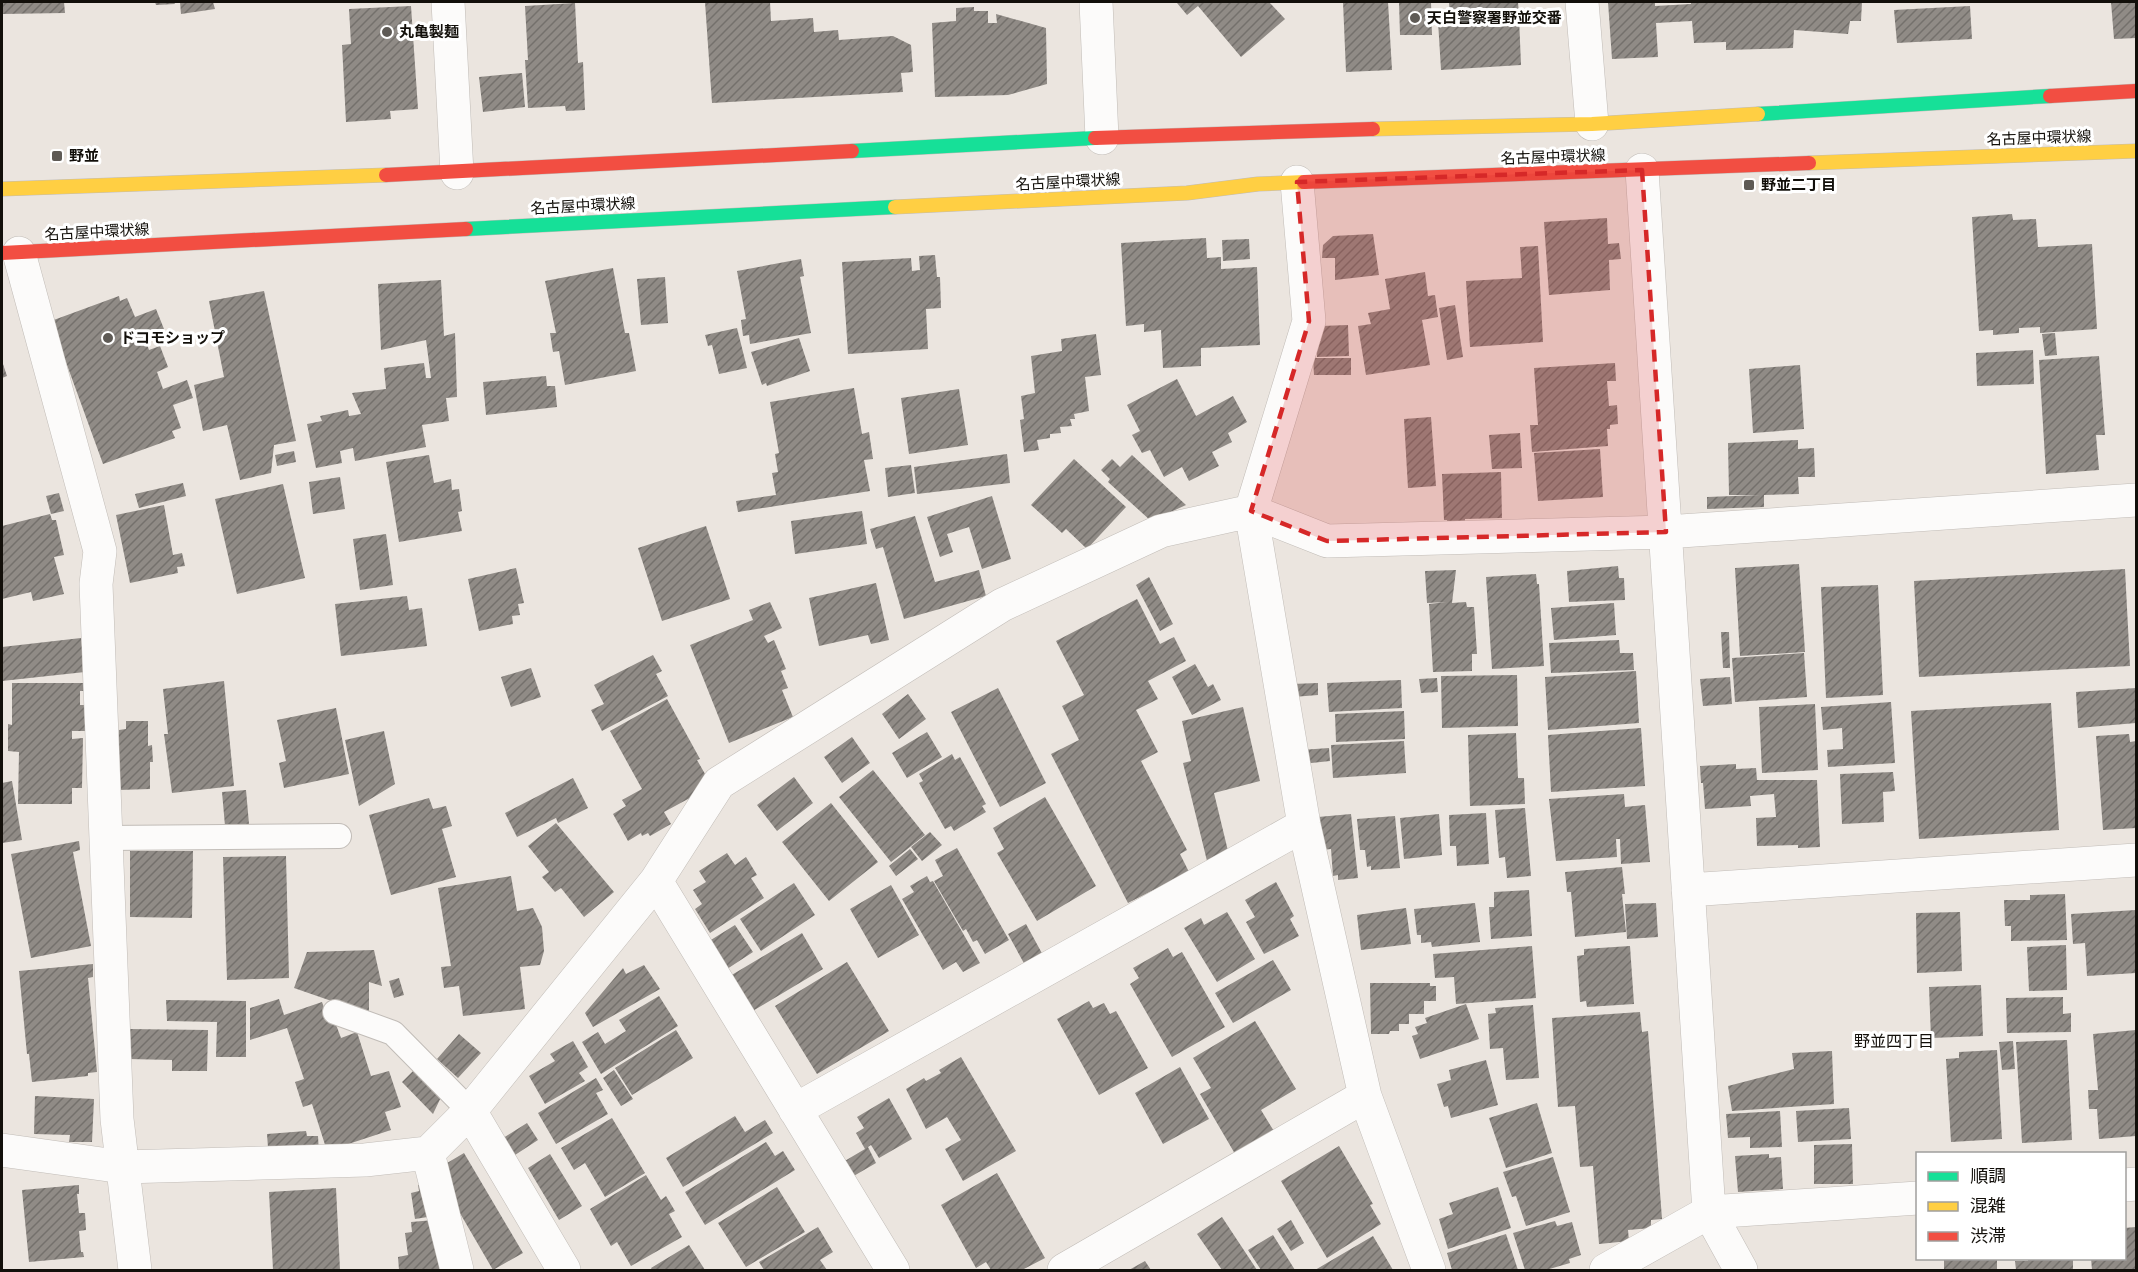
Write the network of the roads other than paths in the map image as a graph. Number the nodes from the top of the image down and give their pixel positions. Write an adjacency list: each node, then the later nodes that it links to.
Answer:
1 (448, 2): 9 (street)
2 (1096, 2): 6 (street)
3 (1582, 2): 5 (street)
4 (2136, 91): 5 (main road)
5 (1592, 124): 6 (main road)
6 (1102, 138): 9 (main road)
7 (2136, 151): 8 (main road, 名古屋中環状線)
8 (1642, 170): 10 (main road, 名古屋中環状線); 15 (street)
9 (458, 173): 11 (main road)
10 (1297, 182): 12 (main road, 名古屋中環状線); 14 (street)
11 (2, 189)
12 (10, 253): 18 (street)
13 (2136, 500): 15 (street)
14 (1251, 511): 15 (street); 16 (street); 20 (street)
15 (1666, 532): 21 (street)
16 (1304, 825): 23 (street); 24 (street)
17 (339, 836): 18 (lane)
18 (106, 838): 28 (street)
19 (2136, 860): 21 (street)
20 (656, 881): 24 (street); 25 (street)
21 (1688, 890): 30 (street)
22 (335, 1012): 25 (lane)
23 (1365, 1096): 35 (street); 36 (street)
24 (795, 1110): 34 (street)
25 (470, 1111): 27 (street); 33 (street)
26 (2, 1150): 28 (street)
27 (428, 1153): 28 (street); 32 (street)
28 (123, 1167): 31 (street)
29 (1916, 1198): 30 (street)
30 (1709, 1212): 37 (street); 38 (street)
31 (135, 1270)
32 (457, 1270)
33 (564, 1270)
34 (893, 1270)
35 (1064, 1270)
36 (1429, 1270)
37 (1606, 1270)
38 (1741, 1270)

